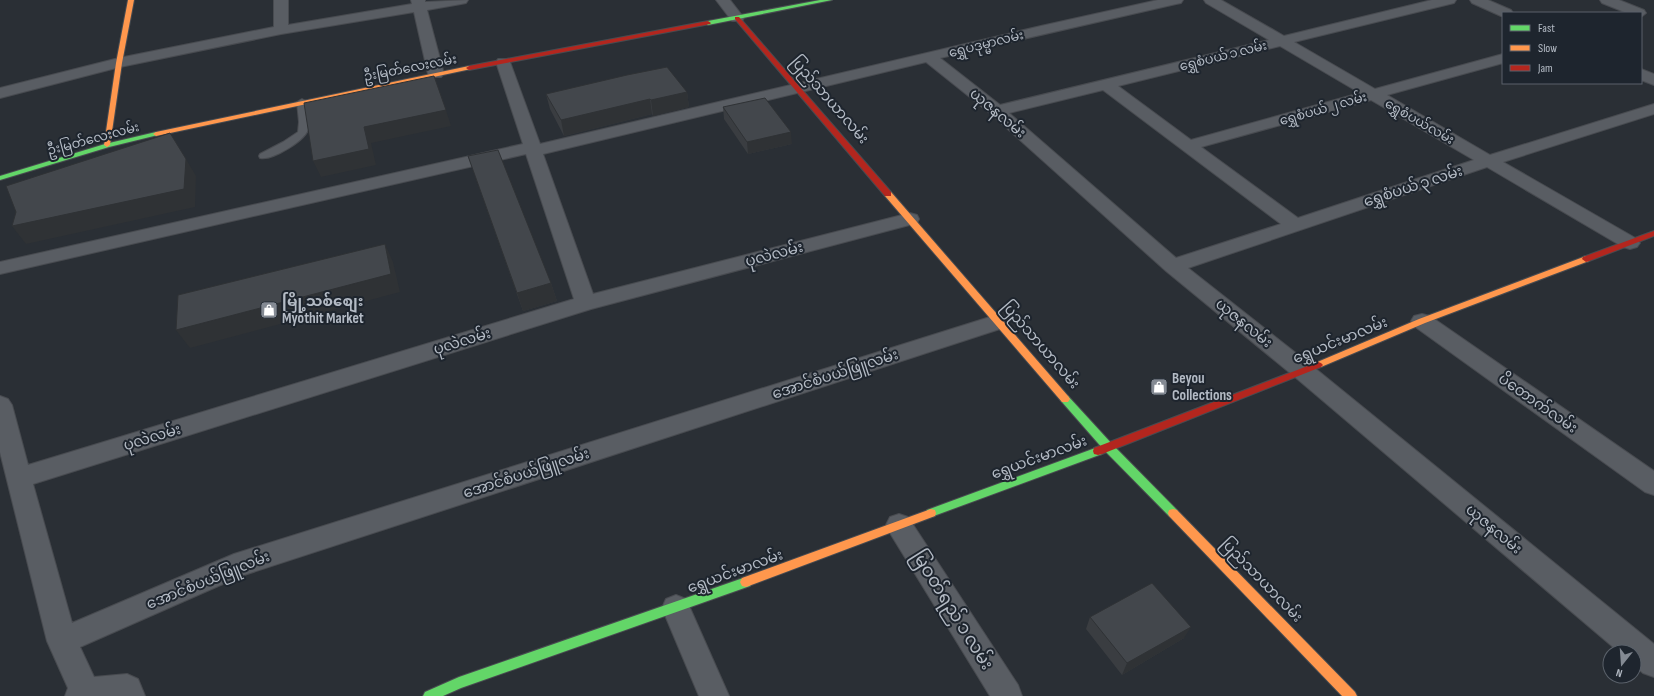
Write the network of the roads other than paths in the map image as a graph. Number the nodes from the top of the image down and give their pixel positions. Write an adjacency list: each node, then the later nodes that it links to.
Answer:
1 (131, 0): 20 (main road)
2 (281, 0): 15 (street)
3 (461, 0): 11 (street)
4 (723, 0): 14 (street, ပြည်သာယာလမ်း)
5 (829, 0): 14 (main road, ဦးမြတ်လေးလမ်း)
6 (1176, 0): 17 (street, ရွှေပဒုမ္မာလမ်း)
7 (1211, 0): 16 (street, ရွှေစံပယ်လမ်း)
8 (1449, 0): 16 (street, ရွှေစံပယ် ၁ လမ်း)
9 (1477, 0): 12 (street)
10 (1607, 0): 13 (street)
11 (419, 3): 15 (street); 21 (street)
12 (1504, 12)
13 (1632, 12)
14 (738, 18): 19 (main road, ဦးမြတ်လေးလမ်း); 25 (main road, ပြည်သာယာလမ်း)
15 (281, 30): 20 (street)
16 (1282, 40): 24 (street, ရွှေစံပယ် ၁ လမ်း); 27 (street, ရွှေစံပယ်လမ်း)
17 (929, 56): 25 (street, ရွှေပဒုမ္မာလမ်း); 30 (street, ယုဇနလမ်း)
18 (1502, 58): 27 (street, ရွှေစံပယ် ၂ လမ်း)
19 (503, 62): 21 (main road, ဦးမြတ်လေးလမ်း); 33 (street)
20 (119, 64): 26 (street); 31 (main road)
21 (436, 74): 28 (main road, ဦးမြတ်လေးလမ်း)
22 (1642, 74): 23 (street)
23 (1654, 80)
24 (1105, 84): 30 (street, ရွှေစံပယ် ၁ လမ်း); 32 (street)
25 (797, 88): 33 (street, ရွှေပဒုမ္မာလမ်း); 37 (main road, ပြည်သာယာလမ်း)
26 (0, 92)
27 (1374, 94): 32 (street, ရွှေစံပယ် ၂ လမ်း); 35 (street, ရွှေစံပယ်လမ်း)
28 (302, 102): 31 (main road, ဦးမြတ်လေးလမ်း); 34 (lane)
29 (1654, 109): 35 (street, ရွှေစံပယ် ၃ လမ်း)
30 (997, 111): 41 (street, ယုဇနလမ်း)
31 (108, 145): 36 (main road, ဦးမြတ်လေးလမ်း)
32 (1190, 145): 38 (street)
33 (533, 149): 42 (street, ရွှေပဒုမ္မာလမ်း); 43 (street)
34 (264, 156)
35 (1488, 161): 38 (street, ရွှေစံပယ် ၃ လမ်း); 40 (street, ရွှေစံပယ်လမ်း)
36 (0, 178)
37 (910, 219): 43 (street, ပုလဲလမ်း); 45 (main road, ပြည်သာယာလမ်း)
38 (1296, 225): 41 (street, ရွှေစံပယ် ၃ လမ်း)
39 (1654, 233): 40 (main road, ရွှေယင်းမာလမ်း)
40 (1630, 243): 44 (main road, ရွှေယင်းမာလမ်း)
41 (1173, 266): 46 (street, ယုဇနလမ်း)
42 (0, 268)
43 (586, 303): 49 (street, ပုလဲလမ်း)
44 (1422, 321): 46 (main road, ရွှေယင်းမာလမ်း); 50 (street, ပိတောက်လမ်း)
45 (998, 322): 48 (main road, ပြည်သာယာလမ်း); 53 (street, အောင်စံပယ်ဖြူလမ်း)
46 (1303, 370): 48 (main road, ရွှေယင်းမာလမ်း); 54 (street, ယုဇနလမ်း)
47 (0, 405): 49 (street)
48 (1108, 447): 51 (main road, ရွှေယင်းမာလမ်း); 61 (main road, ပြည်သာယာလမ်း)
49 (19, 478): 53 (street)
50 (1654, 485)
51 (898, 525): 52 (main road, ရွှေယင်းမာလမ်း); 60 (street, မြဝတ်ရည် ၁ လမ်း)
52 (676, 608): 55 (main road, ရွှေယင်းမာလမ်း); 59 (street)
53 (62, 640): 56 (street)
54 (1654, 663)
55 (461, 689): 58 (main road, ရွှေယင်းမာလမ်း)
56 (83, 695): 57 (street)
57 (130, 696)
58 (429, 696)
59 (714, 696)
60 (1007, 696)
61 (1351, 696)

